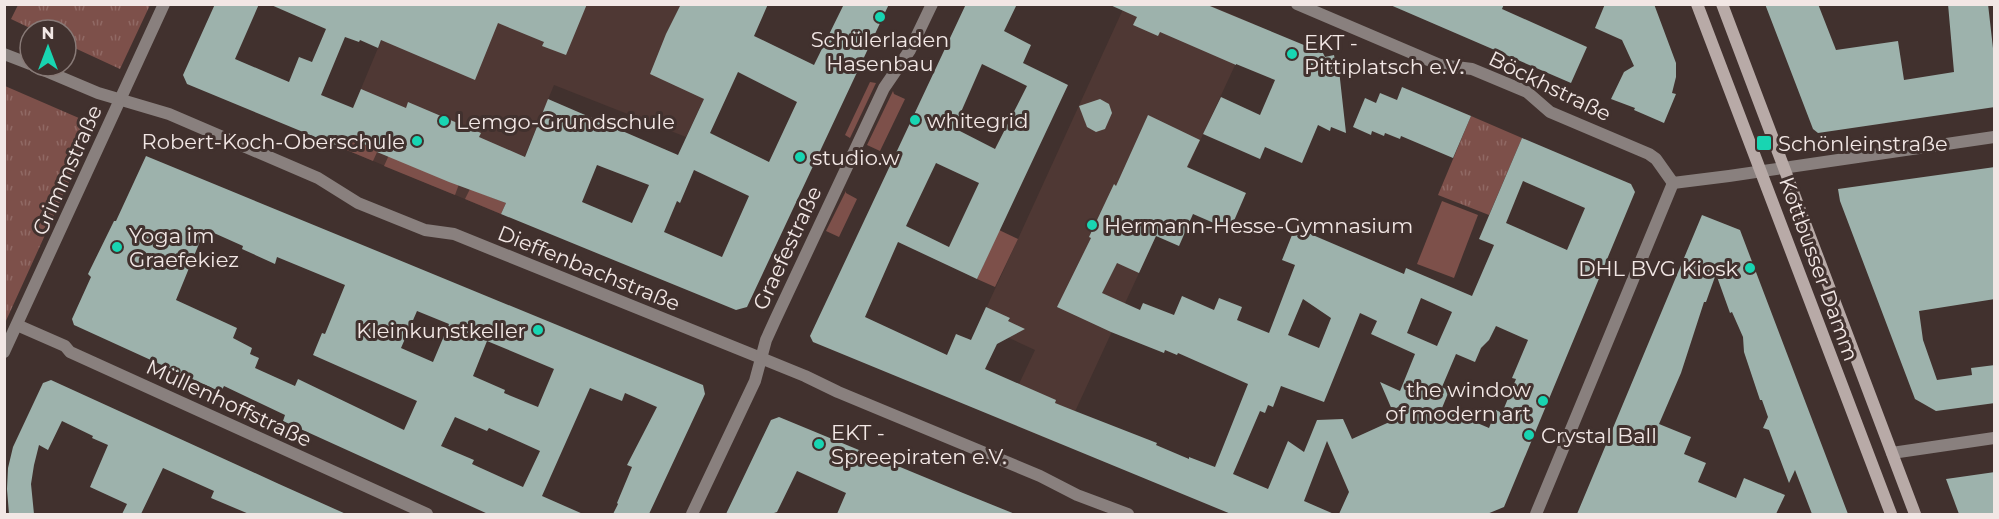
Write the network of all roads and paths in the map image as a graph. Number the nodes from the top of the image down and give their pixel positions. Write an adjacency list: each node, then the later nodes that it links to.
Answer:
1 (164, 4): 7 (street, Grimmstraße)
2 (932, 4): 14 (street, Graefestraße)
3 (1297, 4): 11 (street, Böckhstraße)
4 (1697, 4): 10 (main road, Kottbusser Damm)
5 (1722, 4): 9 (main road, Kottbusser Damm)
6 (63, 78): 7 (street, Dieffenbachstraße)
7 (121, 99): 12 (street, Grimmstraße); 14 (street, Dieffenbachstraße)
8 (1995, 137): 9 (street)
9 (1784, 168): 10 (street); 16 (main road, Kottbusser Damm)
10 (1762, 171): 11 (street); 21 (main road, Kottbusser Damm)
11 (1673, 183): 20 (street)
12 (17, 325): 13 (street, Grimmstraße); 17 (street, Müllenhoffstraße)
13 (4, 352)
14 (761, 358): 18 (street, Graefestraße); 19 (street, Dieffenbachstraße)
15 (1995, 438): 16 (street)
16 (1892, 453): 22 (main road, Kottbusser Damm)
17 (427, 514)
18 (692, 514)
19 (1128, 514)
20 (1536, 514)
21 (1891, 514)
22 (1915, 514)

